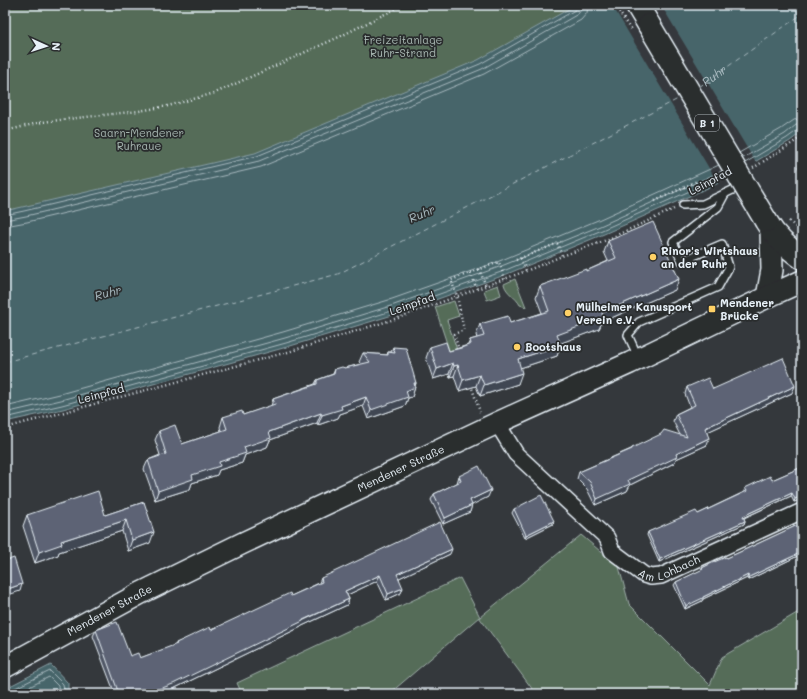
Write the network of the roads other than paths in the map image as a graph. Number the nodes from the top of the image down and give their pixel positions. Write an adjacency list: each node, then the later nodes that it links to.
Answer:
1 (637, 5): 5 (main road, B 1, bridge)
2 (749, 182): 3 (lane)
3 (725, 194): 4 (lane); 9 (lane)
4 (683, 205)
5 (768, 225): 6 (main road, B 1); 8 (main road)
6 (802, 258)
7 (802, 281): 8 (main road, Mendener Straße)
8 (767, 297): 9 (main road, Mendener Straße)
9 (639, 358): 10 (main road, Mendener Straße)
10 (488, 417): 11 (street, Am Lohbach); 12 (main road, Mendener Straße)
11 (802, 511)
12 (5, 667)

